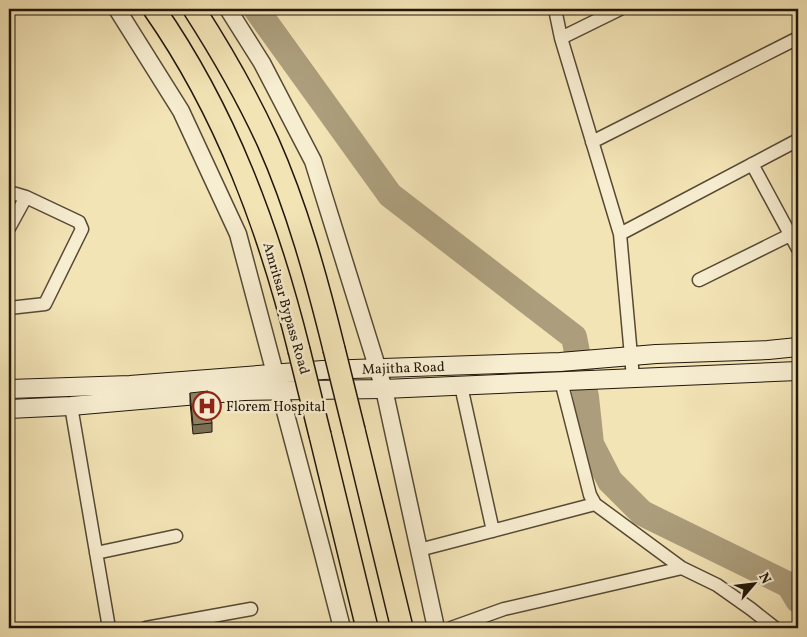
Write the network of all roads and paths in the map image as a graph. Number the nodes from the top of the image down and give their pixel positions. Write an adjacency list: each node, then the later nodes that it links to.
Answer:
1 (117, 9): 24 (street)
2 (154, 9): 44 (highway, Amritsar Bypass Road, bridge)
3 (194, 9): 45 (highway, bridge)
4 (228, 9): 22 (street)
5 (555, 9): 7 (street)
6 (620, 9): 7 (street)
7 (561, 38): 10 (street)
8 (798, 38): 10 (street)
9 (798, 140): 11 (street)
10 (592, 142): 16 (street)
11 (752, 164): 15 (street); 16 (street)
12 (9, 192): 13 (street)
13 (26, 197): 14 (street); 19 (street)
14 (9, 228)
15 (794, 233): 17 (street); 18 (street)
16 (620, 234): 21 (street)
17 (798, 249)
18 (699, 280)
19 (9, 308)
20 (798, 347): 21 (main road, Majitha Road)
21 (631, 356): 22 (main road, Majitha Road); 25 (street)
22 (378, 368): 24 (main road, Majitha Road); 30 (street)
23 (798, 371): 25 (main road, Majitha Road)
24 (275, 372): 29 (main road, Majitha Road); 31 (street)
25 (633, 378): 26 (main road, Majitha Road)
26 (565, 380): 28 (main road, Majitha Road); 34 (street)
27 (9, 382): 29 (street)
28 (461, 386): 30 (main road, Majitha Road); 35 (street)
29 (9, 389): 33 (street)
30 (384, 389): 31 (main road, Majitha Road); 37 (street)
31 (280, 392): 32 (main road, Majitha Road); 43 (street)
32 (71, 406): 33 (main road, Majitha Road); 38 (street)
33 (10, 409)
34 (594, 504): 35 (street); 39 (street)
35 (493, 531): 37 (street)
36 (176, 536): 38 (street)
37 (419, 550): 46 (street)
38 (96, 553): 41 (street)
39 (682, 568): 47 (street); 48 (street)
40 (251, 609): 42 (street)
41 (109, 628)
42 (146, 628)
43 (342, 628)
44 (367, 628)
45 (402, 628)
46 (436, 628)
47 (451, 628)
48 (775, 628)

